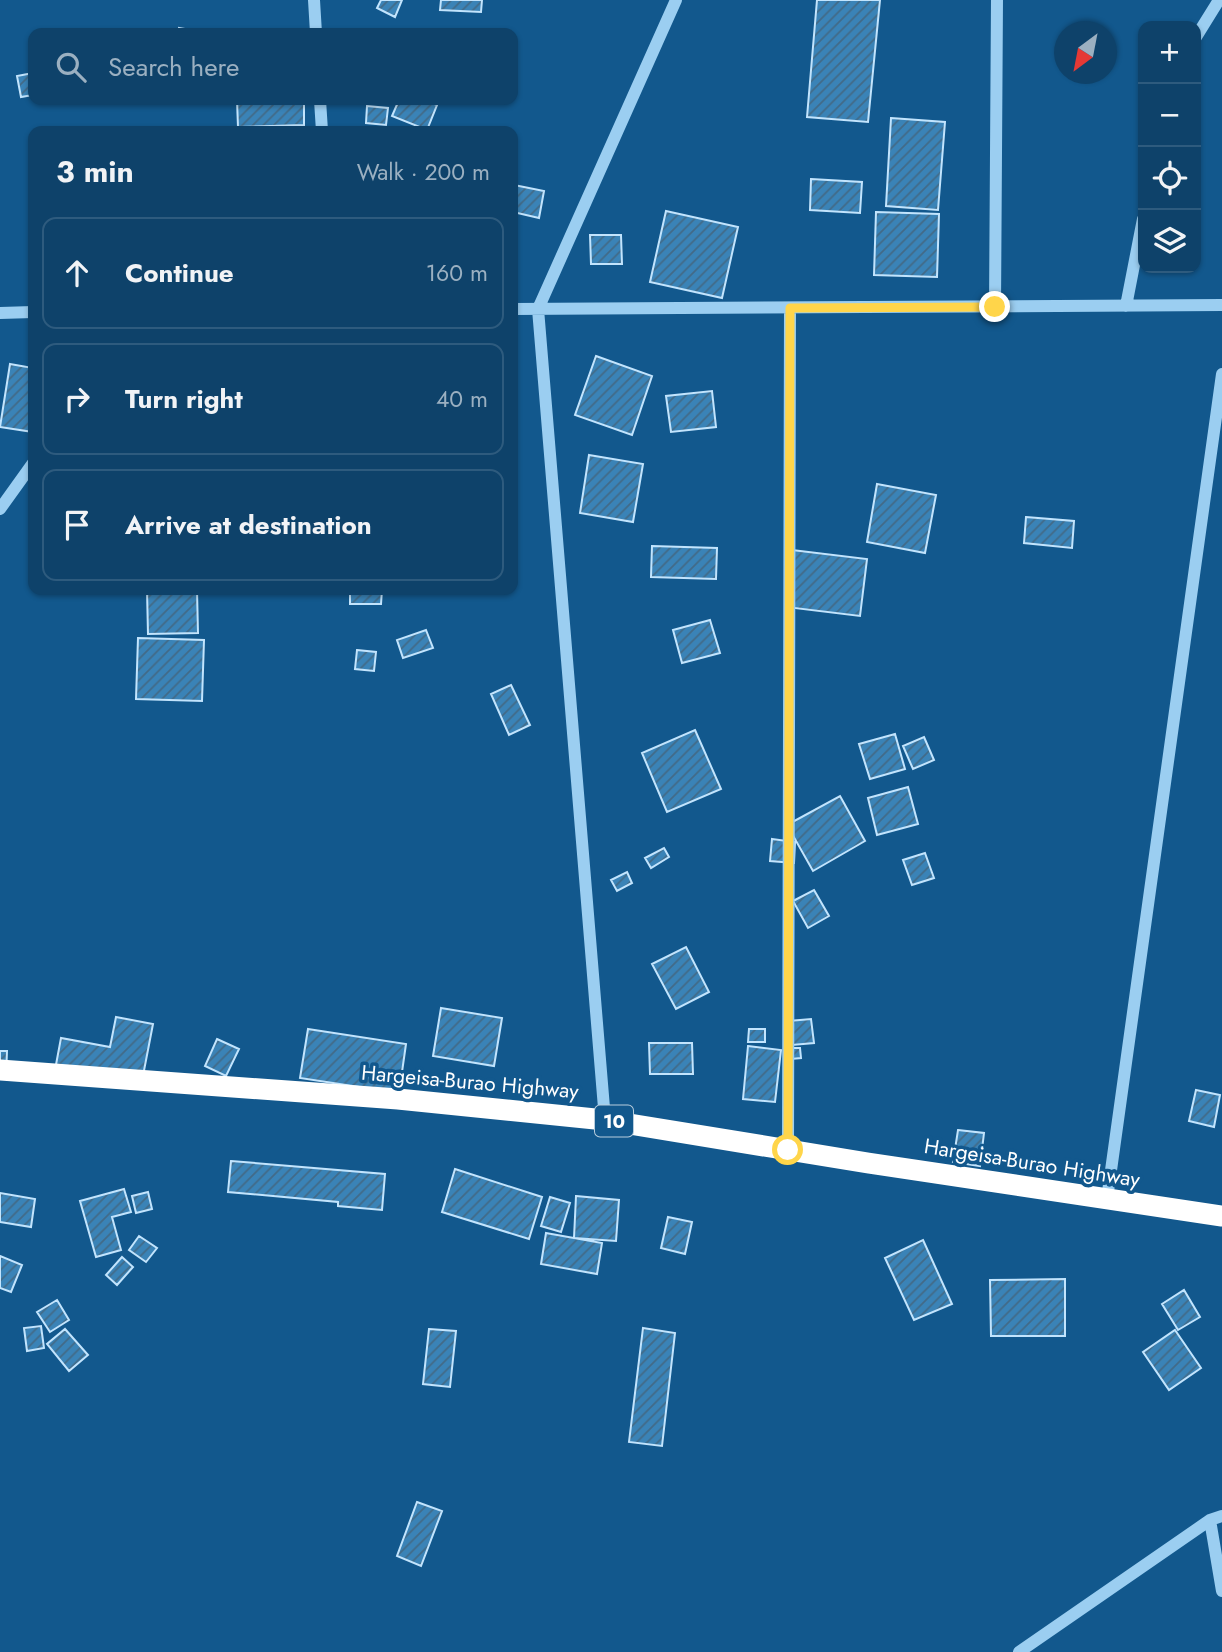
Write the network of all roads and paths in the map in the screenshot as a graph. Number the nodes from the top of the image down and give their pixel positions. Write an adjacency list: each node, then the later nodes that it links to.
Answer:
1 (314, 0): 5 (street)
2 (676, 0): 15 (street)
3 (997, 0): 12 (street)
4 (1219, 0): 6 (street)
5 (316, 28)
6 (1201, 29)
7 (320, 105): 8 (street)
8 (322, 126)
9 (1138, 245): 11 (street)
10 (1222, 305): 11 (street)
11 (1126, 306): 12 (street)
12 (995, 307): 13 (street)
13 (790, 308): 15 (street); 23 (street)
14 (518, 309): 15 (street)
15 (538, 309): 22 (street)
16 (28, 312): 17 (street)
17 (0, 313)
18 (1222, 374): 24 (street)
19 (28, 470): 20 (street)
20 (0, 509)
21 (0, 1070): 22 (highway, Hargeisa-Burao Highway / 10)
22 (604, 1120): 23 (highway, Hargeisa-Burao Highway / 10)
23 (788, 1150): 24 (highway, Hargeisa-Burao Highway / 10)
24 (1107, 1199): 25 (highway, Hargeisa-Burao Highway / 10)
25 (1222, 1216)
26 (1216, 1518): 27 (street); 28 (street)
27 (1222, 1591)
28 (1019, 1652)

